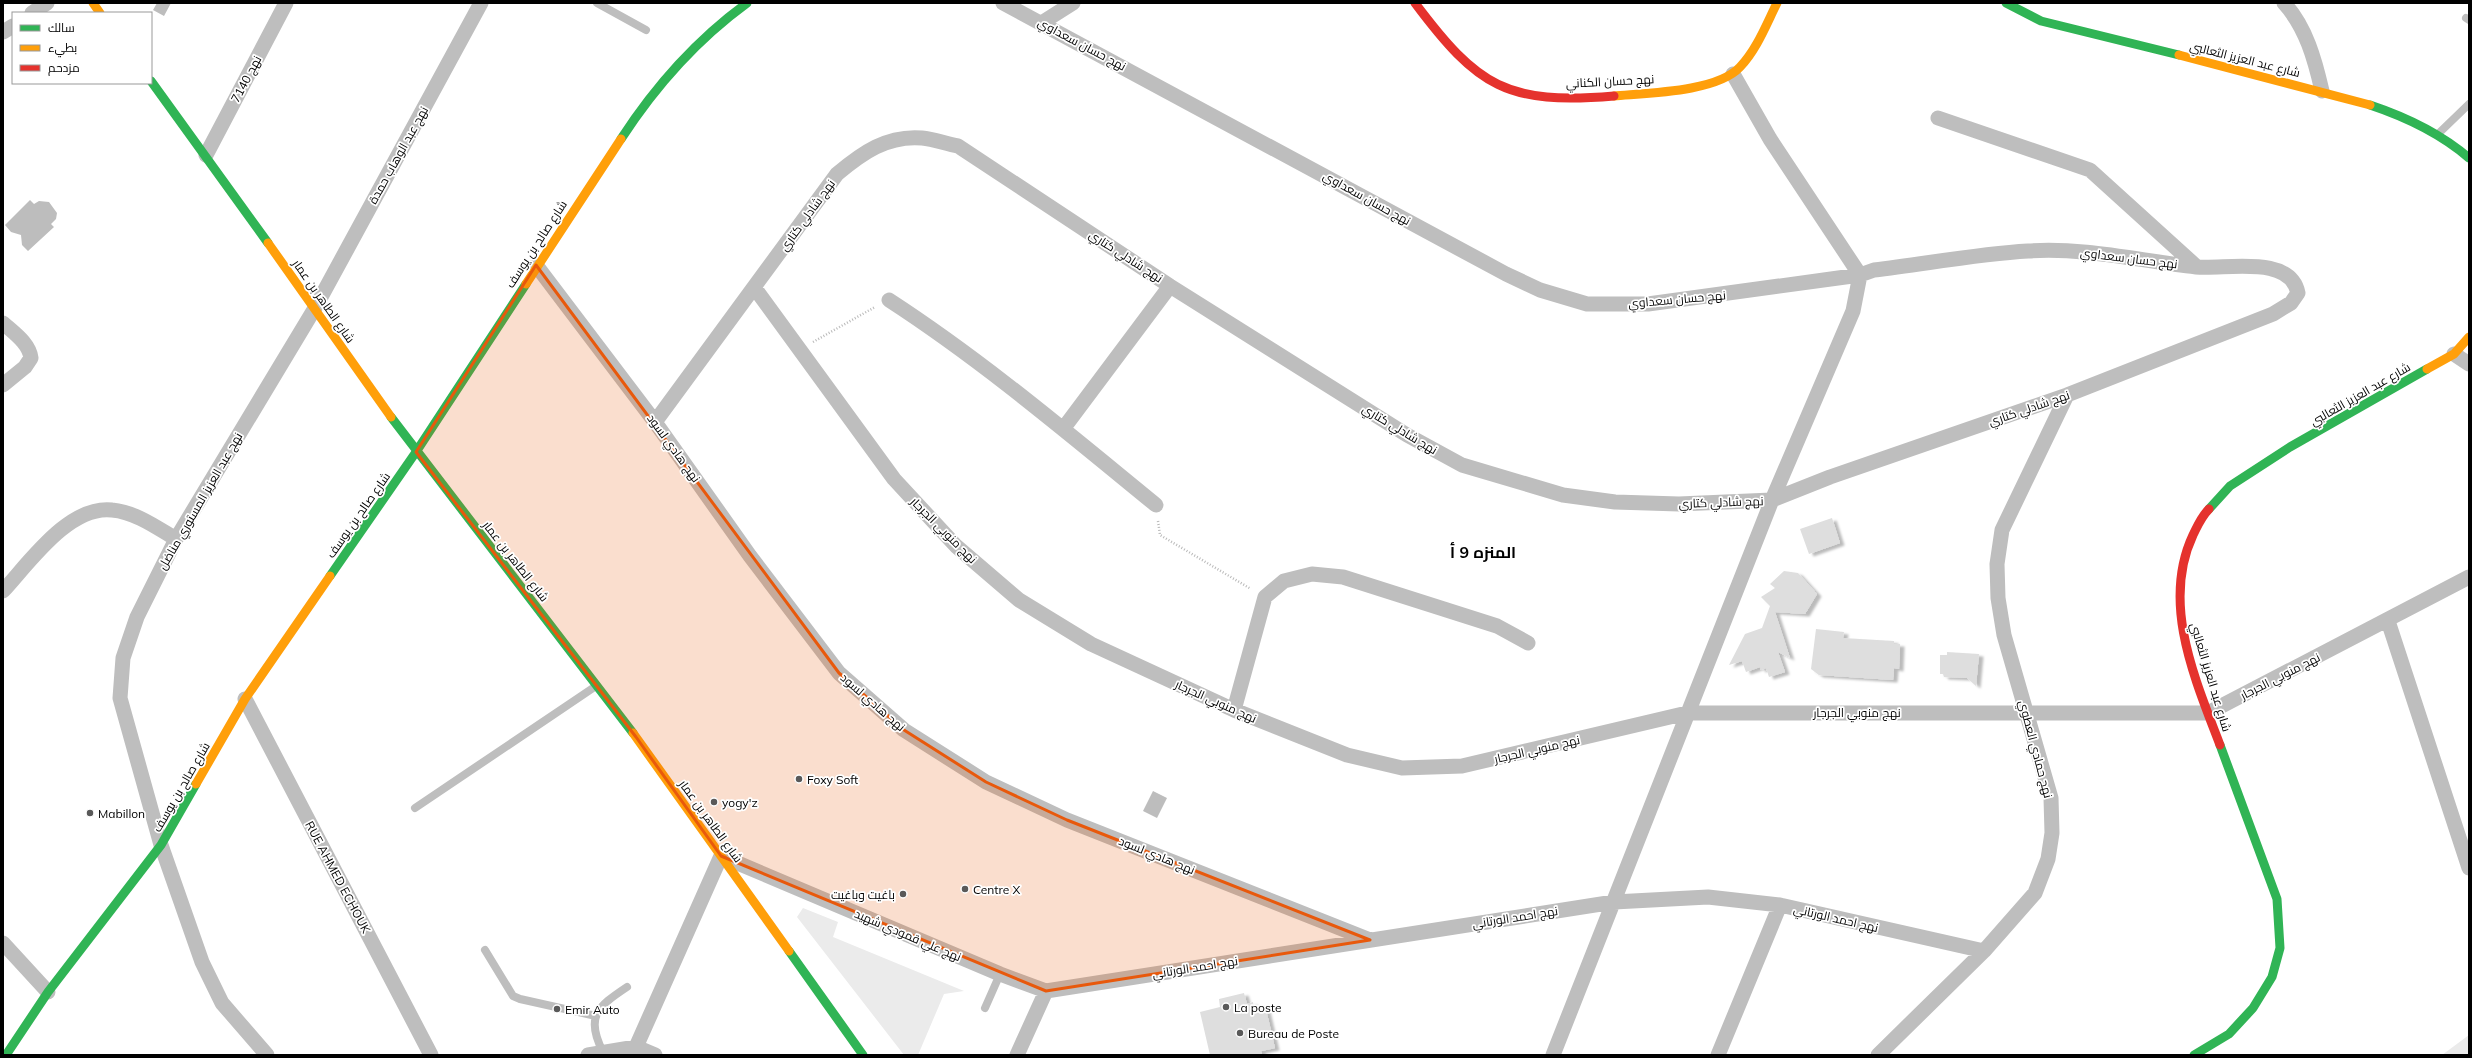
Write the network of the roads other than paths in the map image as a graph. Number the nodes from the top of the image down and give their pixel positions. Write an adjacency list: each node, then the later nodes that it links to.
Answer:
1 (47, 3): 13 (street)
2 (93, 3): 14 (street)
3 (286, 3): 25 (street, نهج 7140)
4 (481, 3): 34 (street, نهج عبد الوهاب حمدة)
5 (597, 3): 17 (lane)
6 (747, 3): 27 (street, شارع صالح بن يوسف)
7 (1003, 3): 15 (street, نهج حسان سعداوي)
8 (1072, 3): 15 (street)
9 (1415, 3): 19 (street, نهج حسان الكناني)
10 (1777, 3): 19 (street, نهج حسان الكناني)
11 (2006, 3): 21 (street, شارع عبد العزيز الثعالبي)
12 (2284, 3): 21 (street)
13 (34, 12)
14 (99, 12)
15 (1043, 22): 29 (street, نهج حسان سعداوي)
16 (12, 27): 18 (street)
17 (646, 30)
18 (3, 32)
19 (1733, 74): 29 (street)
20 (152, 82): 25 (street, شارع الطاهر بن عمار)
21 (2322, 91): 24 (street, شارع عبد العزيز الثعالبي)
22 (2469, 104): 24 (lane)
23 (1938, 118): 28 (street)
24 (2438, 134): 26 (street, شارع عبد العزيز الثعالبي)
25 (206, 154): 34 (street, شارع الطاهر بن عمار)
26 (2469, 158)
27 (536, 265): 41 (street, نهج هادي لسود); 43 (street, شارع صالح بن يوسف)
28 (2197, 267): 29 (street, نهج حسان سعداوي); 30 (street, نهج حسان سعداوي)
29 (1860, 275): 44 (street)
30 (2296, 284): 40 (street, نهج شادلي كتاري)
31 (1170, 286): 32 (street, نهج شادلي كتاري); 42 (street); 44 (street, نهج شادلي كتاري)
32 (754, 287): 41 (street, نهج شادلي كتاري); 53 (street, نهج منوبي الجرجار)
33 (889, 300): 42 (street)
34 (315, 308): 43 (street, شارع الطاهر بن عمار); 46 (street, نهج عبد العزيز المستوري مناضل)
35 (3, 323): 39 (street)
36 (2469, 337): 37 (street, شارع عبد العزيز الثعالبي)
37 (2454, 354): 38 (street); 56 (street, شارع عبد العزيز الثعالبي)
38 (2469, 364)
39 (3, 385)
40 (2067, 395): 44 (street, نهج شادلي كتاري); 54 (street, نهج حمادي العطوي)
41 (655, 422): 63 (street, نهج هادي لسود)
42 (1063, 429): 45 (street)
43 (416, 452): 51 (street, شارع الطاهر بن عمار); 52 (street, شارع صالح بن يوسف)
44 (1772, 500): 55 (street)
45 (1156, 505)
46 (176, 539): 48 (street); 58 (street, نهج عبد العزيز المستوري مناضل)
47 (2469, 577): 49 (street, نهج منوبي الجرجار)
48 (3, 591)
49 (2388, 621): 56 (street, نهج منوبي الجرجار); 60 (street)
50 (1528, 643): 53 (street)
51 (597, 686): 57 (lane); 59 (street, شارع الطاهر بن عمار)
52 (245, 699): 58 (street, شارع صالح بن يوسف); 77 (street, RUE AHMED ECHOUK)
53 (1234, 710): 55 (street, نهج منوبي الجرجار)
54 (2026, 712): 55 (street, نهج منوبي الجرجار); 56 (street, نهج منوبي الجرجار); 66 (street, نهج حمادي العطوي)
55 (1687, 713): 61 (street)
56 (2208, 713): 85 (street, شارع عبد العزيز الثعالبي)
57 (415, 808)
58 (161, 845): 70 (street, شارع صالح بن يوسف); 76 (street, نهج عبد العزيز المستوري مناضل)
59 (721, 856): 67 (street, نهج علي قمودي شهيد); 73 (street); 80 (street, شارع الطاهر بن عمار)
60 (2469, 868)
61 (1614, 902): 62 (street, نهج احمد الورتاني); 63 (street, نهج احمد الورتاني); 82 (street)
62 (1780, 905): 66 (street, نهج احمد الورتاني); 83 (street)
63 (1370, 940): 69 (street, نهج احمد الورتاني)
64 (3, 943): 70 (street)
65 (485, 950): 72 (lane)
66 (1984, 951): 84 (street, نهج حمادي العطوي)
67 (1000, 974): 69 (street, نهج علي قمودي شهيد); 71 (lane)
68 (627, 987): 72 (lane)
69 (1046, 991): 81 (street)
70 (48, 992): 75 (street, شارع صالح بن يوسف)
71 (986, 1008)
72 (596, 1016): 74 (lane)
73 (636, 1047): 74 (street); 79 (street)
74 (603, 1052): 78 (street)
75 (6, 1055)
76 (268, 1055)
77 (431, 1055)
78 (588, 1055)
79 (655, 1055)
80 (864, 1055)
81 (1017, 1055)
82 (1553, 1055)
83 (1718, 1055)
84 (1878, 1055)
85 (2194, 1055)

